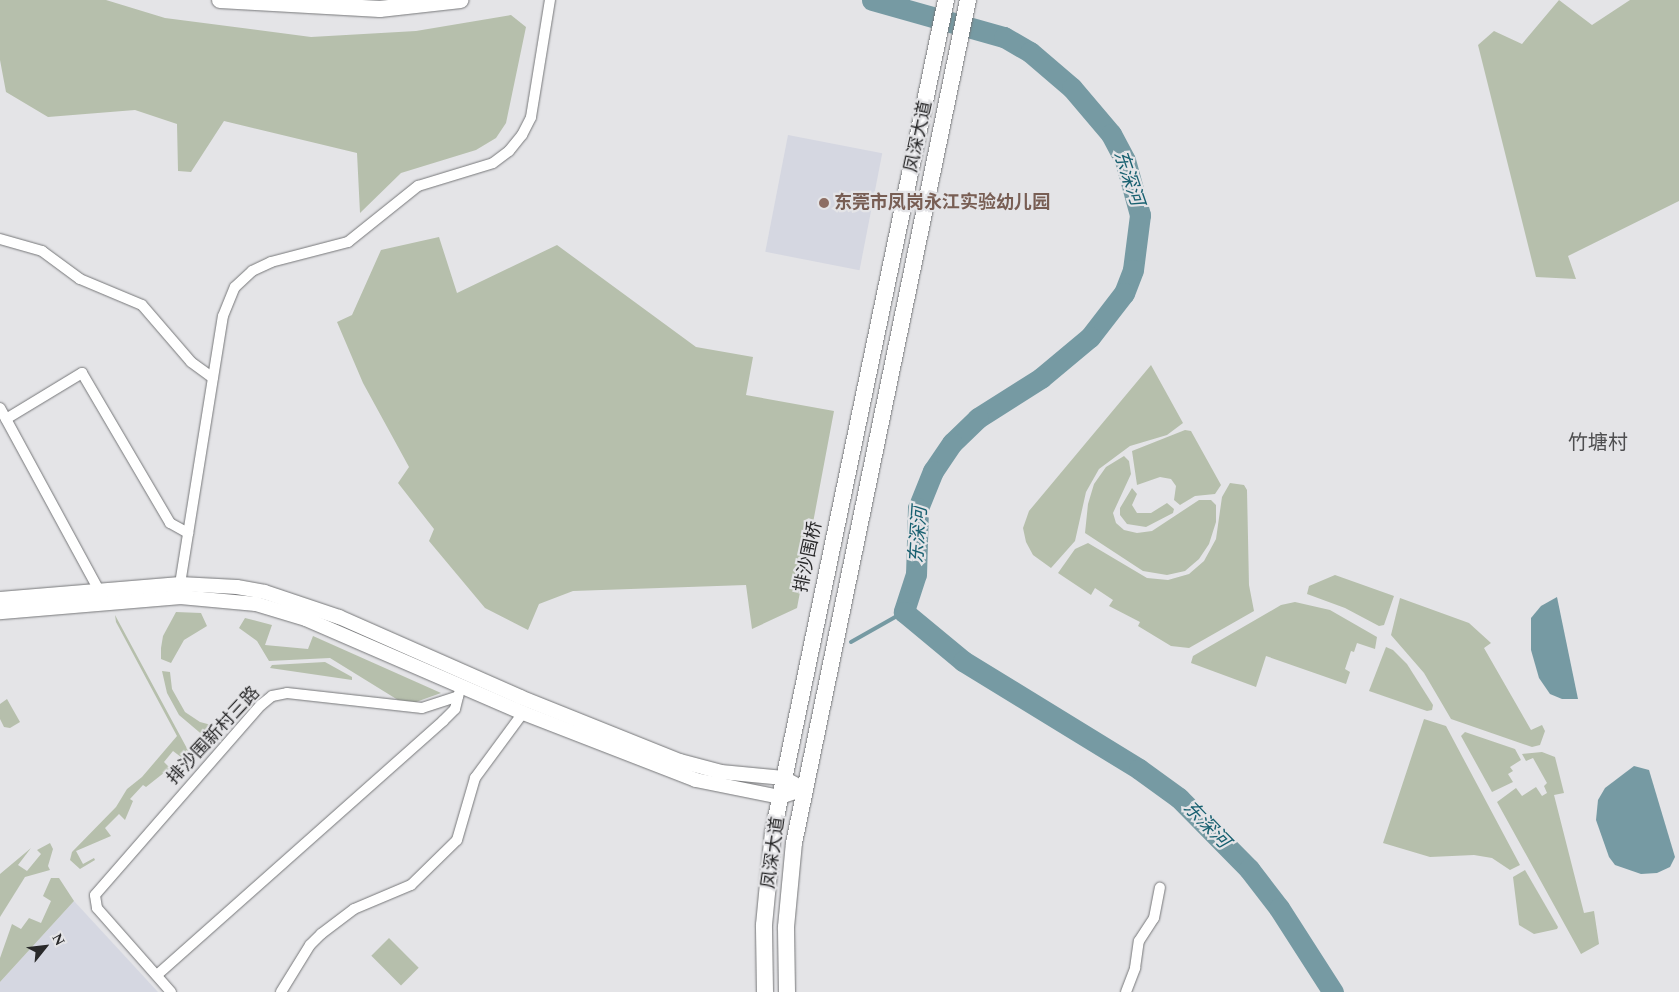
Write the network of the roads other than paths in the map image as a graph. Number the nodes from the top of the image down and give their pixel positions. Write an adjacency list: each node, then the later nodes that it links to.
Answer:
1 (220, 0): 7 (main road)
2 (341, 0): 7 (main road)
3 (461, 0): 7 (main road)
4 (550, 0): 9 (street)
5 (946, 0): 10 (main road, 凤深大道)
6 (968, 0): 22 (main road, 凤深大道)
7 (321, 4)
8 (0, 240): 9 (street)
9 (213, 378): 13 (street)
10 (862, 399): 20 (main road, 排沙围桥)
11 (0, 408): 12 (street)
12 (6, 419): 13 (street); 15 (street)
13 (188, 533): 14 (street)
14 (180, 584): 15 (street); 21 (street)
15 (99, 590): 16 (street)
16 (0, 599)
17 (0, 612): 18 (street)
18 (460, 691): 19 (street); 25 (street); 25 (street, 排沙围新村三路)
19 (523, 713): 23 (street); 27 (street)
20 (794, 724): 21 (main road, 凤深大道)
21 (784, 778): 22 (street); 23 (main road, 凤深大道)
22 (804, 790): 23 (street); 29 (main road, 凤深大道)
23 (780, 797): 28 (main road, 凤深大道)
24 (1160, 888): 30 (street)
25 (157, 975): 26 (street)
26 (172, 992)
27 (281, 992)
28 (765, 992)
29 (786, 992)
30 (1126, 992)

